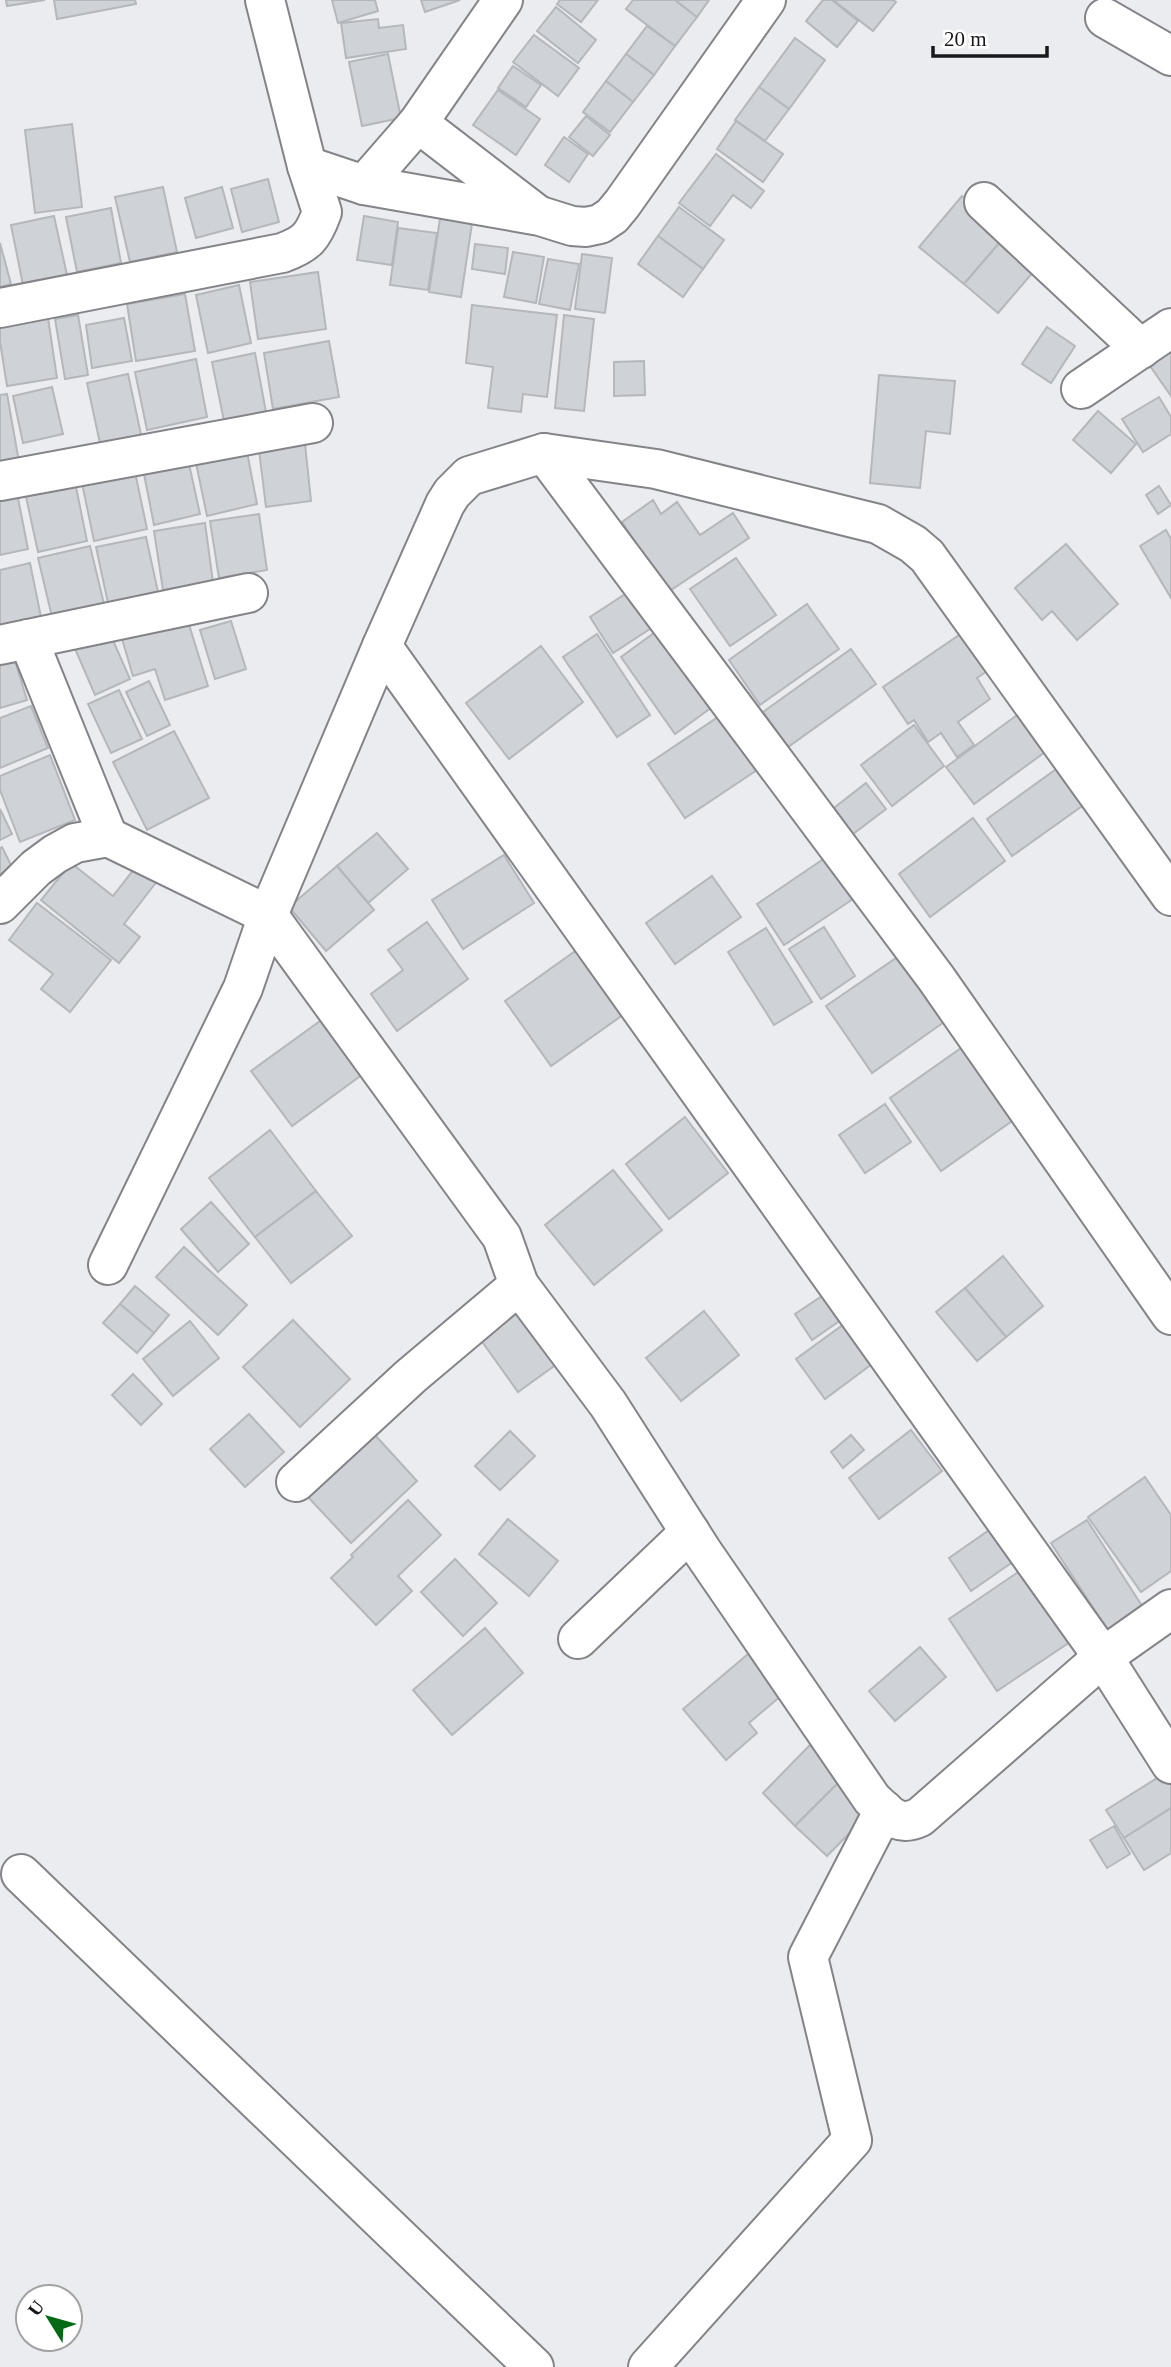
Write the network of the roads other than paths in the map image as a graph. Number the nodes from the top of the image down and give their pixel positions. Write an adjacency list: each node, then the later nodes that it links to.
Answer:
1 (265, 0): 7 (street)
2 (503, 0): 6 (street)
3 (766, 0): 10 (street)
4 (1105, 18): 5 (street)
5 (1171, 56)
6 (418, 122): 8 (street); 10 (street)
7 (307, 166): 8 (street); 11 (street)
8 (364, 185): 10 (street)
9 (984, 202): 12 (street)
10 (540, 216)
11 (0, 308)
12 (1156, 339): 13 (street)
13 (1081, 389)
14 (313, 422): 16 (street)
15 (544, 453): 19 (street); 21 (street); 26 (street)
16 (0, 481)
17 (248, 593): 18 (street)
18 (14, 642): 20 (street)
19 (382, 646): 23 (street); 31 (street)
20 (108, 837): 22 (street); 23 (street)
21 (1171, 896)
22 (0, 904)
23 (268, 915): 24 (street); 25 (street)
24 (108, 1265)
25 (519, 1286): 27 (street); 28 (street)
26 (1171, 1315)
27 (296, 1482)
28 (690, 1532): 30 (street); 33 (street)
29 (1171, 1609): 31 (street)
30 (578, 1639)
31 (1103, 1657): 32 (street); 33 (street)
32 (1171, 1764)
33 (884, 1811): 36 (street)
34 (21, 1874): 35 (street)
35 (534, 2367)
36 (648, 2367)

